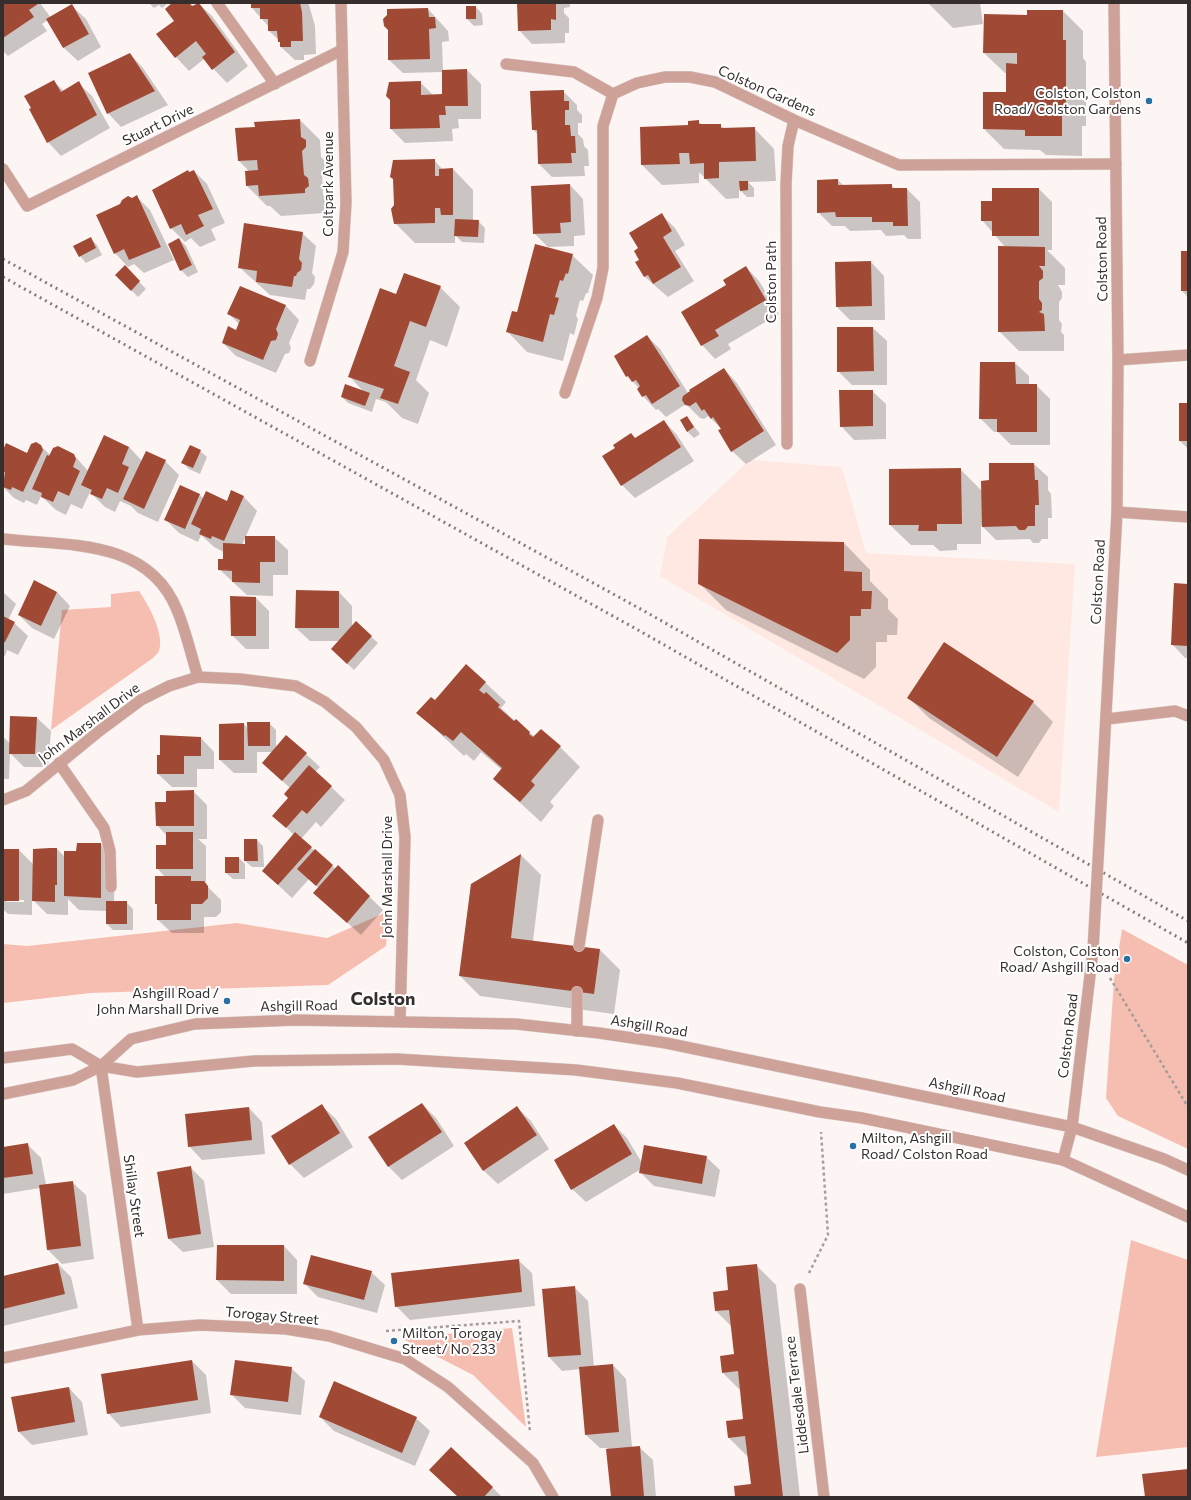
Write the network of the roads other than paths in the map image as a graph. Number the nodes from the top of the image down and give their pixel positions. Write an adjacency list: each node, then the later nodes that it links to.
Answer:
1 (217, 3): 6 (street)
2 (341, 3): 4 (street, Coltpark Avenue)
3 (1114, 3): 9 (street, Colston Road)
4 (342, 50): 6 (street, Stuart Drive); 13 (street, Coltpark Avenue)
5 (506, 64): 7 (street)
6 (275, 84): 10 (street, Stuart Drive)
7 (613, 94): 8 (street, Colston Gardens); 14 (street)
8 (794, 120): 9 (street, Colston Gardens); 15 (street, Colston Path)
9 (1116, 164): 12 (street, Colston Road)
10 (3, 168)
11 (1188, 355): 12 (street)
12 (1118, 360): 16 (street, Colston Road)
13 (310, 361)
14 (565, 394)
15 (787, 444)
16 (1116, 512): 17 (street); 21 (street, Colston Road)
17 (1188, 517)
18 (3, 539): 19 (street)
19 (198, 676): 22 (street, John Marshall Drive); 28 (street, John Marshall Drive)
20 (1188, 716): 21 (street)
21 (1107, 719): 33 (street, Colston Road, bridge)
22 (59, 763): 23 (street, John Marshall Drive); 25 (street)
23 (3, 800)
24 (598, 820): 26 (street)
25 (111, 887)
26 (579, 946)
27 (577, 992): 29 (street)
28 (400, 1021): 29 (street, Ashgill Road); 31 (street, Ashgill Road)
29 (577, 1031): 33 (street, Ashgill Road)
30 (3, 1058): 31 (street)
31 (101, 1066): 32 (street, Ashgill Road); 34 (street); 38 (street, Shillay Street)
32 (3, 1094)
33 (1072, 1127): 34 (street, Colston Road); 35 (street, Ashgill Road)
34 (1063, 1160): 36 (street)
35 (1188, 1170)
36 (1188, 1218)
37 (800, 1289): 41 (street, Liddesdale Terrace)
38 (138, 1330): 39 (street, Torogay Street); 40 (street, Torogay Street)
39 (3, 1358)
40 (553, 1497)
41 (824, 1497)

